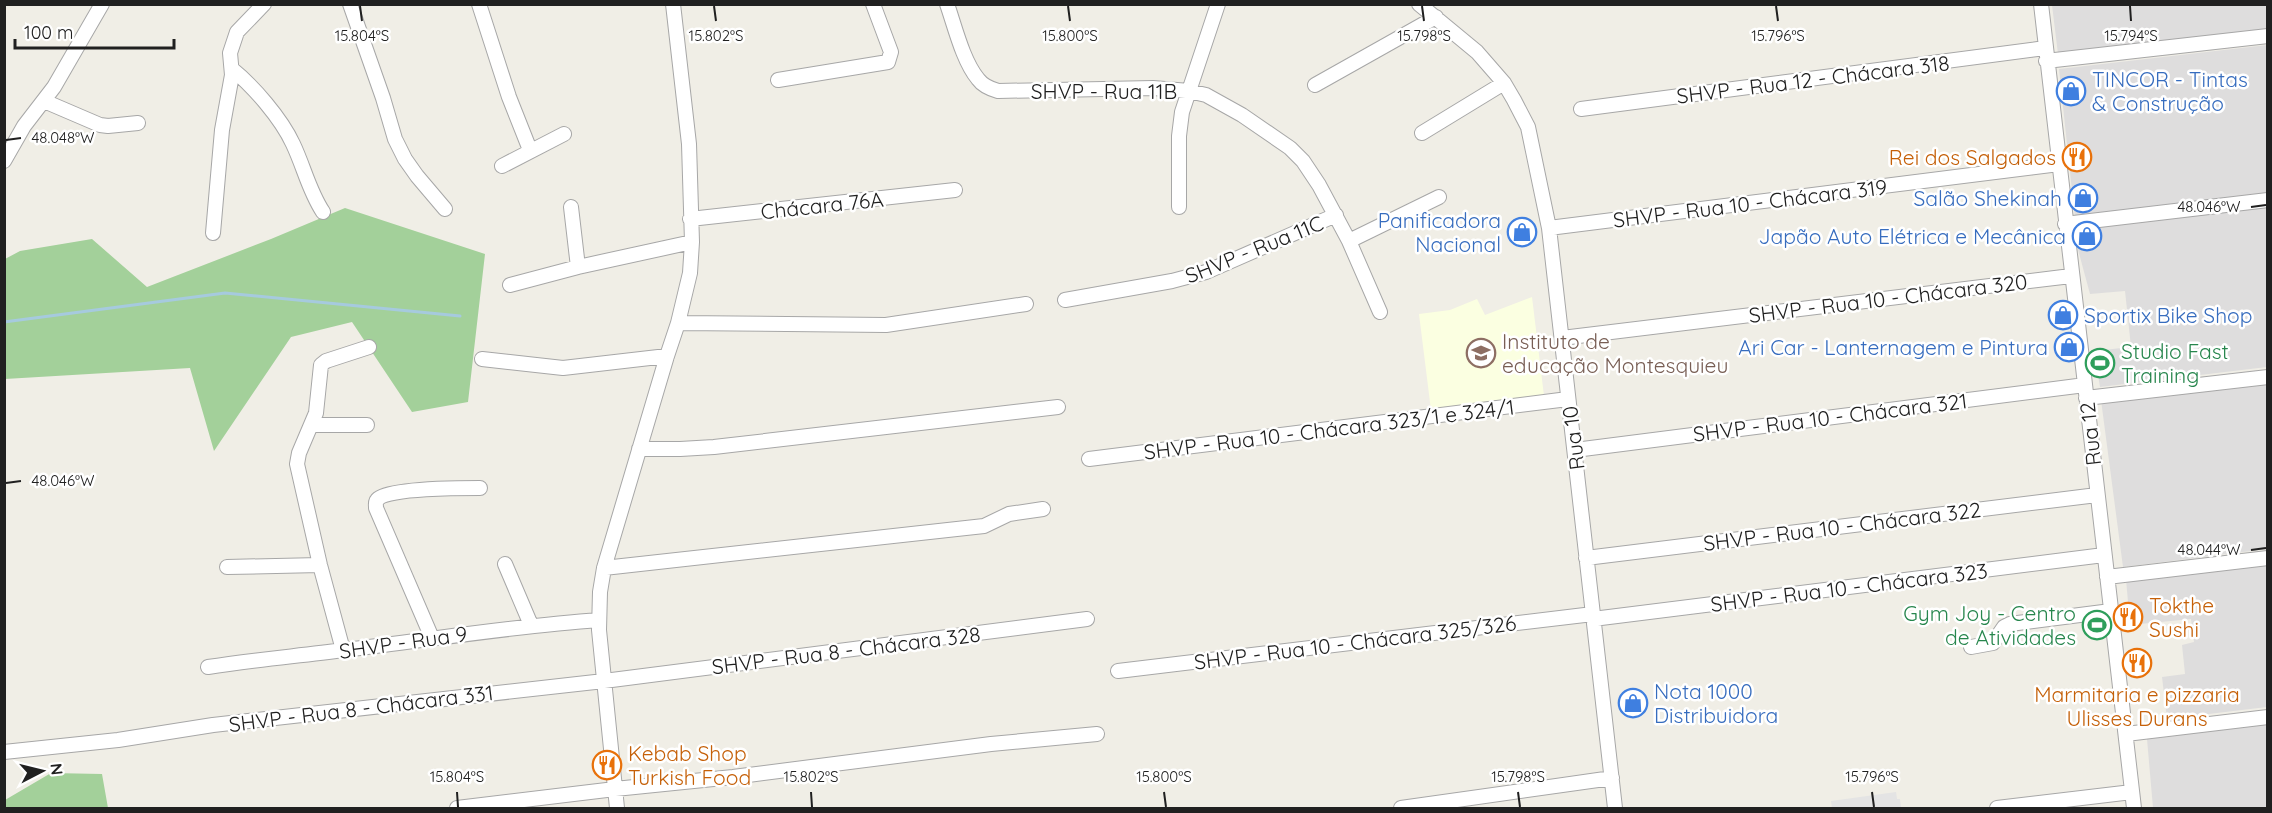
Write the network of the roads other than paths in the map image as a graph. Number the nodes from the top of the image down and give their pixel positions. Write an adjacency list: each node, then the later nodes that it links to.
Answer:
1 (102, 4): 19 (street)
2 (264, 4): 14 (street)
3 (350, 4): 33 (street)
4 (479, 4): 24 (street)
5 (673, 4): 36 (street)
6 (873, 4): 15 (street)
7 (947, 4): 18 (street, SHVP - Rua 11B)
8 (1218, 4): 18 (street)
9 (1419, 4): 11 (street, Rua 10)
10 (2040, 4): 13 (street, Rua 12)
11 (1436, 17): 16 (street, Rua 10); 17 (street)
12 (2268, 36): 13 (street, SHVP - Rua 12 - Chácara 318)
13 (2046, 55): 20 (street, SHVP - Rua 12 - Chácara 318); 26 (street, Rua 12)
14 (232, 69): 34 (street); 39 (street)
15 (778, 80)
16 (1504, 83): 22 (street); 38 (street, Rua 10)
17 (1315, 85)
18 (1189, 91): 32 (street); 35 (street, SHVP - Rua 11B)
19 (44, 101): 21 (street); 25 (street)
20 (1581, 109)
21 (138, 123)
22 (1422, 133)
23 (564, 134): 24 (street)
24 (530, 150): 27 (street)
25 (4, 161)
26 (2059, 164): 37 (street, Rua 12); 38 (street, SHVP - Rua 10 - Chácara 319)
27 (502, 166)
28 (955, 190): 36 (street, Chácara 76A)
29 (1439, 197): 40 (street)
30 (2268, 200): 37 (street)
31 (572, 207): 42 (street)
32 (1179, 207)
33 (445, 209)
34 (323, 212)
35 (1336, 215): 40 (street, SHVP - Rua 11B); 45 (street, SHVP - Rua 11C)
36 (690, 219): 41 (street)
37 (2065, 224): 43 (street, Rua 12)
38 (1549, 228): 49 (street, Rua 10)
39 (213, 233)
40 (1349, 241): 47 (street, SHVP - Rua 11B)
41 (692, 242): 42 (street); 48 (street)
42 (578, 267): 44 (street)
43 (2071, 276): 49 (street, SHVP - Rua 10 - Chácara 320); 54 (street, Rua 12)
44 (510, 285)
45 (1065, 300)
46 (1026, 304): 48 (street)
47 (1380, 312)
48 (678, 323): 51 (street)
49 (1562, 338): 55 (street, Rua 10)
50 (369, 347): 57 (street)
51 (667, 356): 52 (street); 59 (street)
52 (482, 359)
53 (2268, 378): 54 (street, SHVP - Rua 10 - Chácara 321)
54 (2085, 391): 60 (street, SHVP - Rua 10 - Chácara 321); 63 (street, Rua 12)
55 (1568, 399): 60 (street, Rua 10); 61 (street, SHVP - Rua 10 - Chácara 323/1 e 324/1)
56 (1058, 407): 59 (street)
57 (312, 425): 58 (street); 69 (street)
58 (367, 425)
59 (639, 449): 71 (street)
60 (1575, 450): 66 (street, Rua 10)
61 (1089, 459)
62 (480, 488): 78 (street)
63 (2097, 495): 65 (street, Rua 12); 66 (street, SHVP - Rua 10 - Chácara 322)
64 (1043, 509): 71 (street)
65 (2104, 555): 72 (street, Rua 12); 74 (street, SHVP - Rua 10 - Chácara 323)
66 (1586, 558): 74 (street, Rua 10)
67 (2268, 558): 72 (street)
68 (506, 564): 77 (street)
69 (320, 565): 70 (street); 80 (street)
70 (227, 567)
71 (604, 568): 76 (street)
72 (2107, 577): 73 (street, Rua 12)
73 (2111, 611): 79 (street); 86 (street, Rua 12)
74 (1593, 617): 82 (street, SHVP - Rua 10 - Chácara 325/326); 88 (street, Rua 10)
75 (1087, 619): 83 (street, SHVP - Rua 8 - Chácara 328)
76 (599, 620): 77 (street, SHVP - Rua 9); 83 (street)
77 (531, 625): 78 (street, SHVP - Rua 9)
78 (432, 638): 80 (street, SHVP - Rua 9)
79 (1971, 647)
80 (343, 650): 81 (street, SHVP - Rua 9)
81 (208, 667)
82 (1118, 671)
83 (604, 681): 87 (street, SHVP - Rua 8 - Chácara 331); 89 (street)
84 (2268, 717): 86 (street)
85 (1097, 734): 89 (street)
86 (2126, 734): 90 (street, Rua 12)
87 (4, 752)
88 (1612, 778): 93 (street); 94 (street, Rua 10)
89 (615, 789): 91 (street); 92 (street)
90 (2132, 792): 95 (street); 96 (street, Rua 12)
91 (457, 808)
92 (617, 808)
93 (1401, 808)
94 (1615, 808)
95 (1997, 808)
96 (2134, 808)

